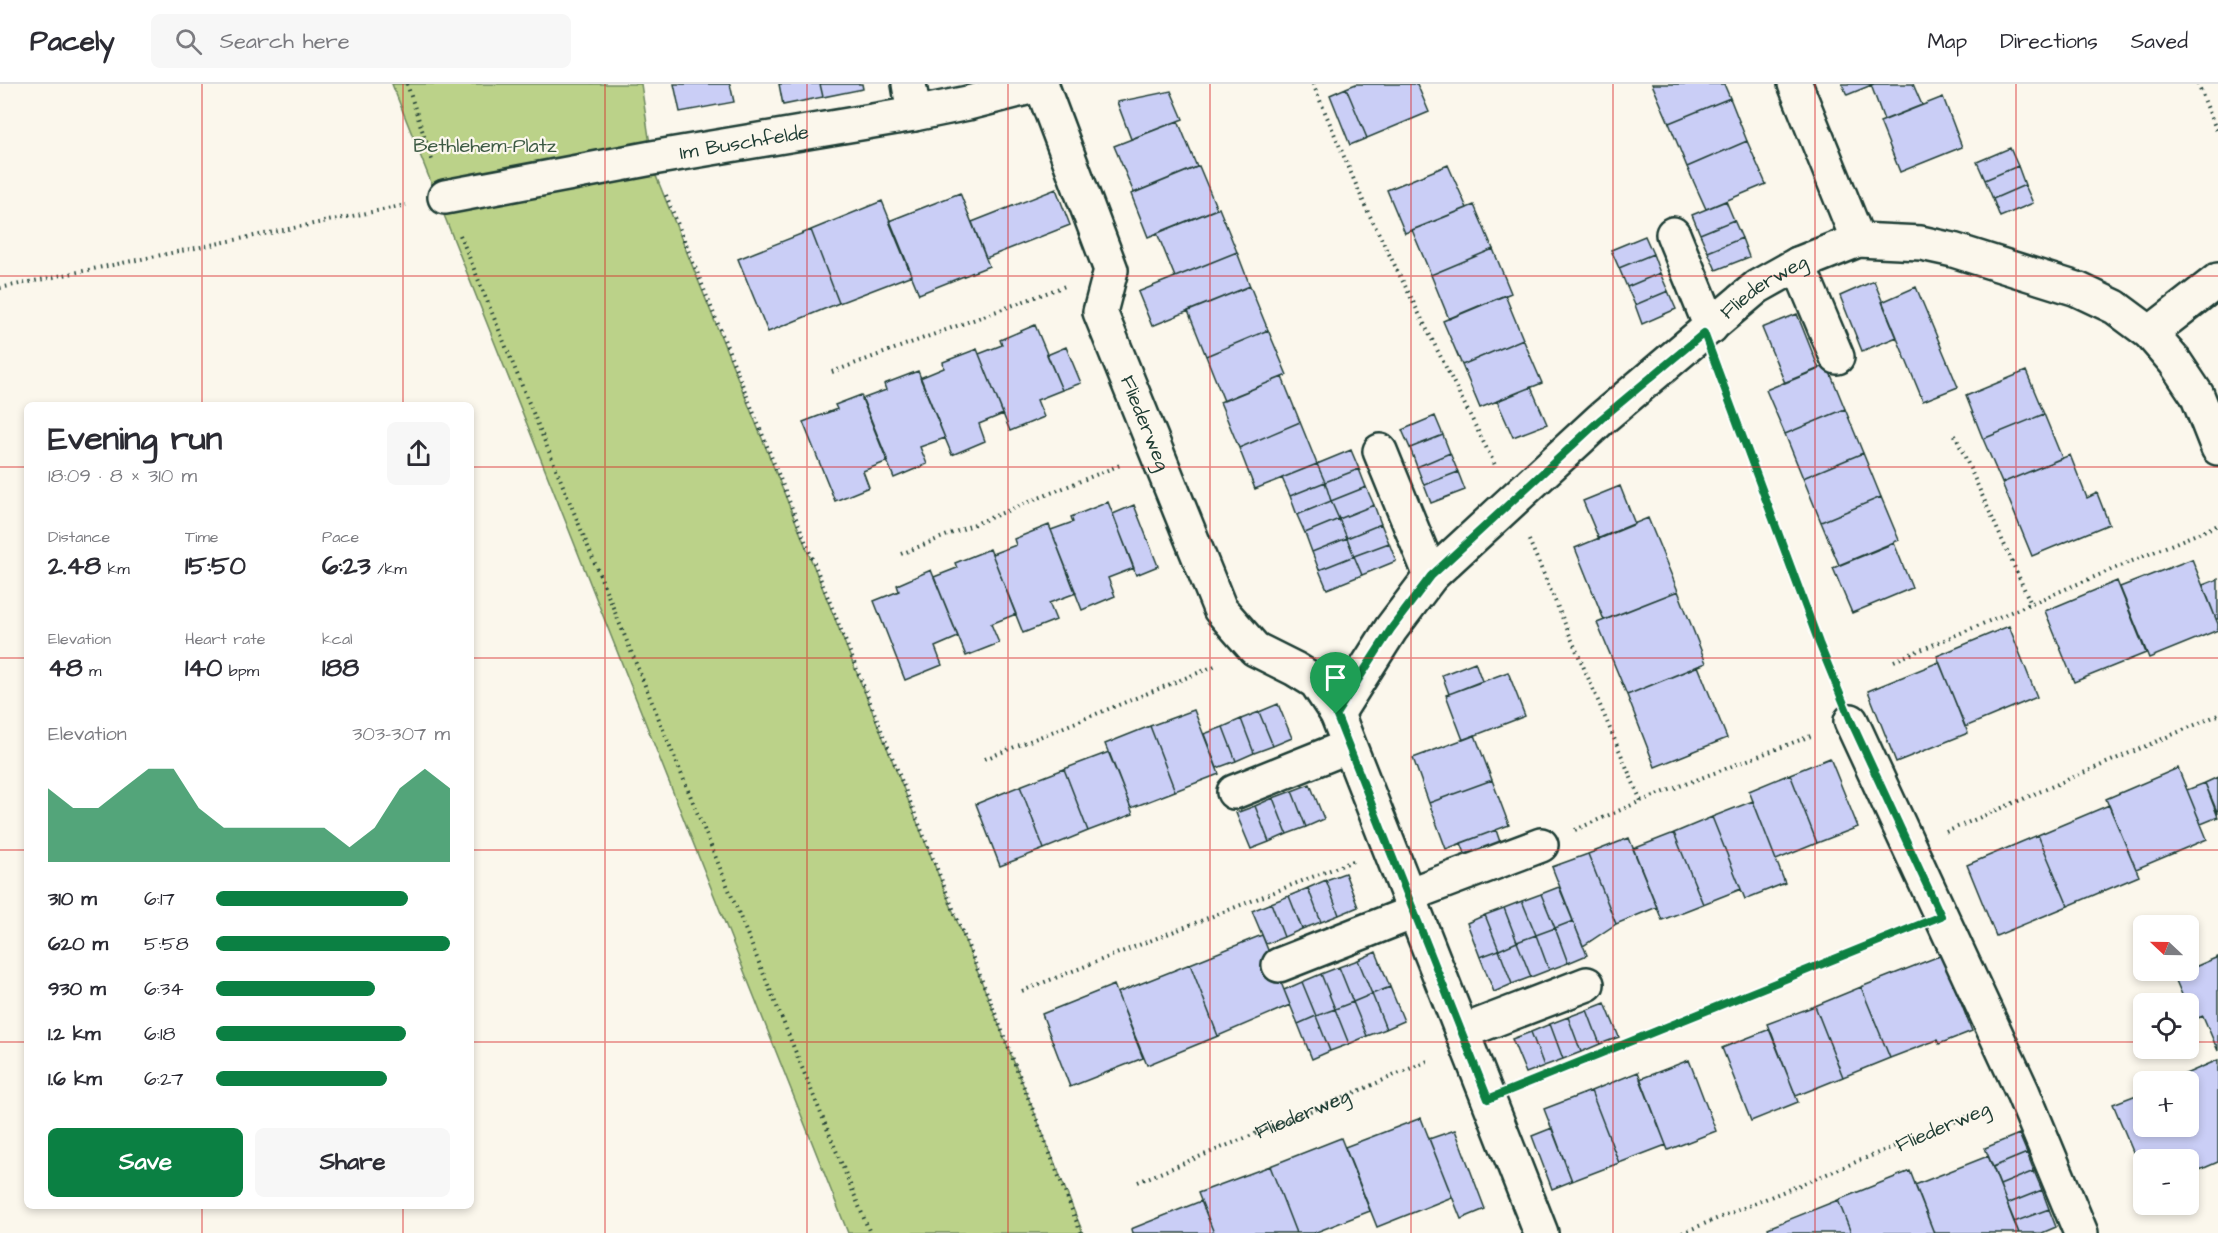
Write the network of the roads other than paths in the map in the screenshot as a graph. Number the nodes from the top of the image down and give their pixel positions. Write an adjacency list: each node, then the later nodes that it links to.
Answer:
1 (1042, 84): 3 (street, Im Buschfelde); 15 (street, Fliederweg)
2 (1795, 84): 6 (street)
3 (912, 99): 4 (street, Im Buschfelde)
4 (445, 197)
5 (1673, 234): 9 (street)
6 (1858, 240): 7 (street, Fliederweg); 10 (street, Fliederweg)
7 (1798, 264): 9 (street, Fliederweg); 11 (street)
8 (2218, 280): 10 (street)
9 (1708, 330): 14 (street, Fliederweg)
10 (2150, 333): 12 (street, Fliederweg)
11 (1837, 357)
12 (2218, 448)
13 (1380, 451): 14 (street)
14 (1431, 576): 15 (street, Fliederweg)
15 (1336, 714): 17 (street, Fliederweg)
16 (1851, 721): 25 (street)
17 (1348, 746): 18 (street); 20 (street, Fliederweg)
18 (1234, 792)
19 (1541, 845): 20 (street)
20 (1411, 903): 21 (street); 23 (street, Fliederweg)
21 (1279, 965)
22 (1587, 984): 23 (street)
23 (1464, 1038): 24 (street, Fliederweg)
24 (1541, 1233)
25 (2080, 1233)

